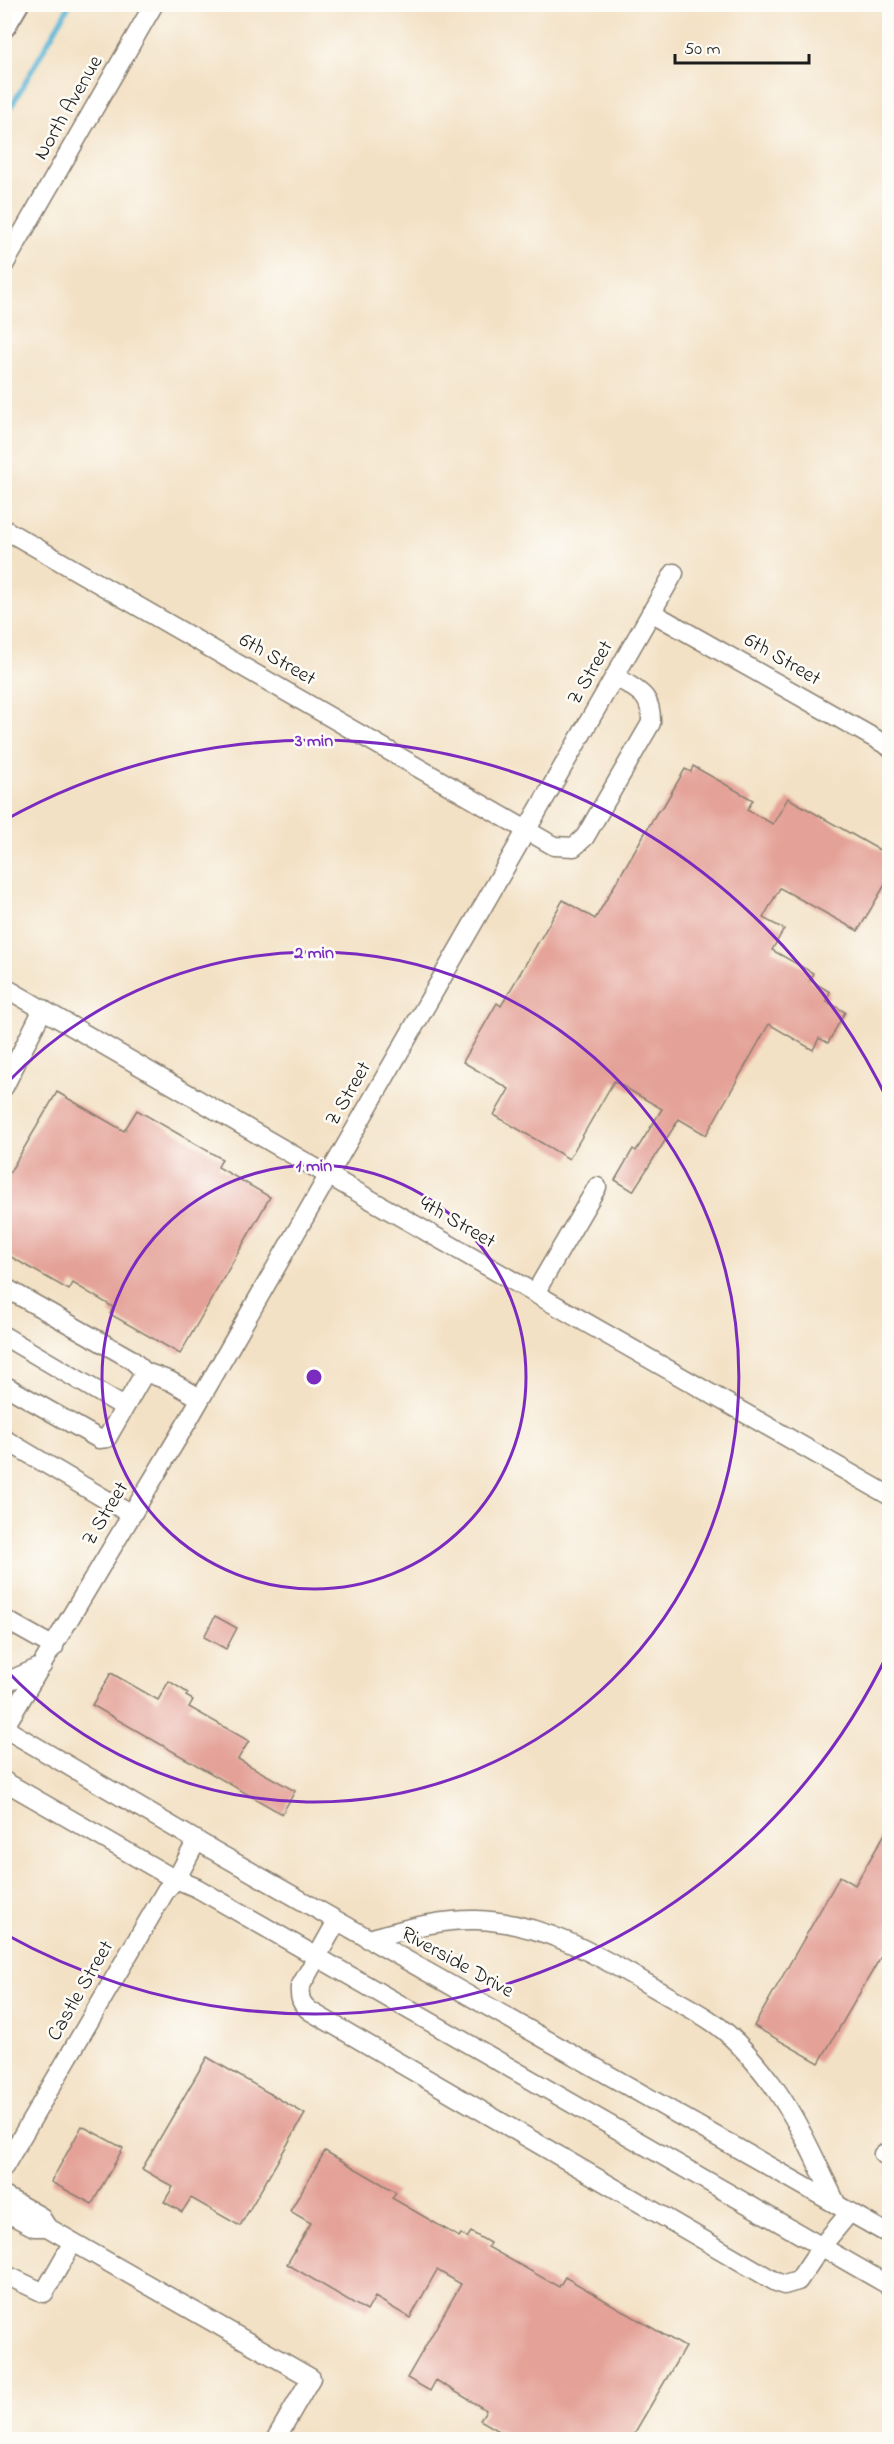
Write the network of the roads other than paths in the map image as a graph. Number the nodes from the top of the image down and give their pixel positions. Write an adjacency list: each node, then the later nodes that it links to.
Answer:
1 (17, 4): 3 (main road)
2 (154, 4): 4 (street, North Avenue)
3 (4, 26)
4 (4, 265)
5 (4, 529): 10 (street, 6th Street)
6 (674, 573): 7 (street, Z Street)
7 (651, 612): 8 (street, Z Street); 9 (street, 6th Street)
8 (615, 676): 10 (street, Z Street); 10 (street, 6th Street)
9 (890, 747)
10 (527, 830): 14 (street, Z Street)
11 (4, 987): 12 (street, 4th Street)
12 (43, 1009): 13 (street); 14 (street, 4th Street)
13 (4, 1087)
14 (328, 1175): 17 (street, 4th Street); 21 (street, Z Street)
15 (597, 1187): 17 (street)
16 (4, 1287): 19 (street)
17 (535, 1293): 24 (street, 4th Street)
18 (4, 1336): 22 (street)
19 (145, 1372): 21 (street); 22 (street)
20 (4, 1385): 22 (street)
21 (200, 1398): 25 (street, Z Street)
22 (123, 1410)
23 (4, 1439): 25 (street)
24 (890, 1496)
25 (132, 1515): 27 (street, Z Street)
26 (4, 1619): 27 (street)
27 (54, 1647): 28 (street, Z Street)
28 (42, 1666): 29 (street); 30 (street, Z Street)
29 (4, 1683)
30 (5, 1728): 32 (street, Riverside Drive)
31 (4, 1781): 33 (street)
32 (197, 1840): 33 (street, Castle Street); 34 (street, Riverside Drive)
33 (177, 1878): 36 (street); 37 (street, Castle Street)
34 (337, 1921): 35 (street, Riverside Drive); 36 (street)
35 (368, 1939): 39 (street, Riverside Drive); 39 (street)
36 (316, 1956): 44 (street); 44 (street)
37 (4, 2167)
38 (4, 2196): 41 (street)
39 (843, 2209): 42 (street, Riverside Drive); 44 (street)
40 (4, 2211): 41 (street)
41 (40, 2224): 43 (street)
42 (890, 2235)
43 (74, 2242): 45 (street); 47 (street)
44 (821, 2247): 46 (street)
45 (4, 2274)
46 (890, 2286)
47 (275, 2439)

